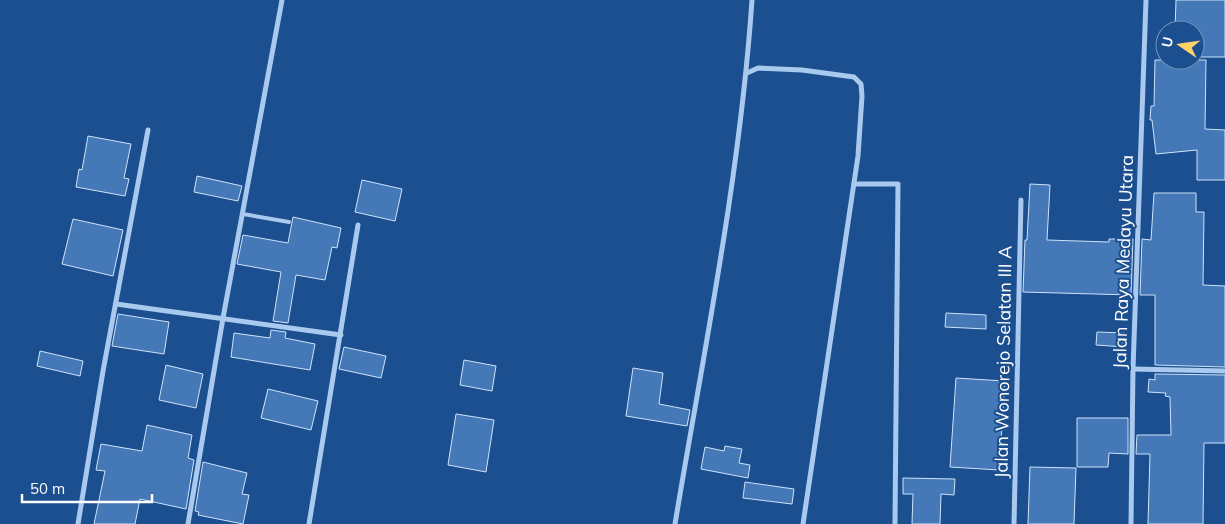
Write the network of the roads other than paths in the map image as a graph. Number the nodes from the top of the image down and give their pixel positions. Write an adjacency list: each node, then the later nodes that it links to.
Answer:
1 (282, 0): 8 (street)
2 (752, 0): 4 (street)
3 (1146, 0): 14 (street, Jalan Raya Medayu Utara)
4 (747, 73): 6 (street); 19 (street)
5 (148, 130): 11 (street)
6 (854, 184): 20 (street); 21 (street)
7 (1021, 200): 22 (street, Jalan Wonorejo Selatan III A)
8 (244, 214): 9 (lane); 12 (street)
9 (289, 222)
10 (358, 225): 13 (street)
11 (116, 304): 12 (street); 16 (street)
12 (223, 318): 13 (street); 17 (street)
13 (341, 335): 18 (street)
14 (1133, 369): 15 (street); 23 (street, Jalan Raya Medayu Utara)
15 (1225, 371)
16 (78, 524)
17 (188, 524)
18 (309, 524)
19 (675, 524)
20 (803, 524)
21 (895, 524)
22 (1014, 524)
23 (1131, 524)

